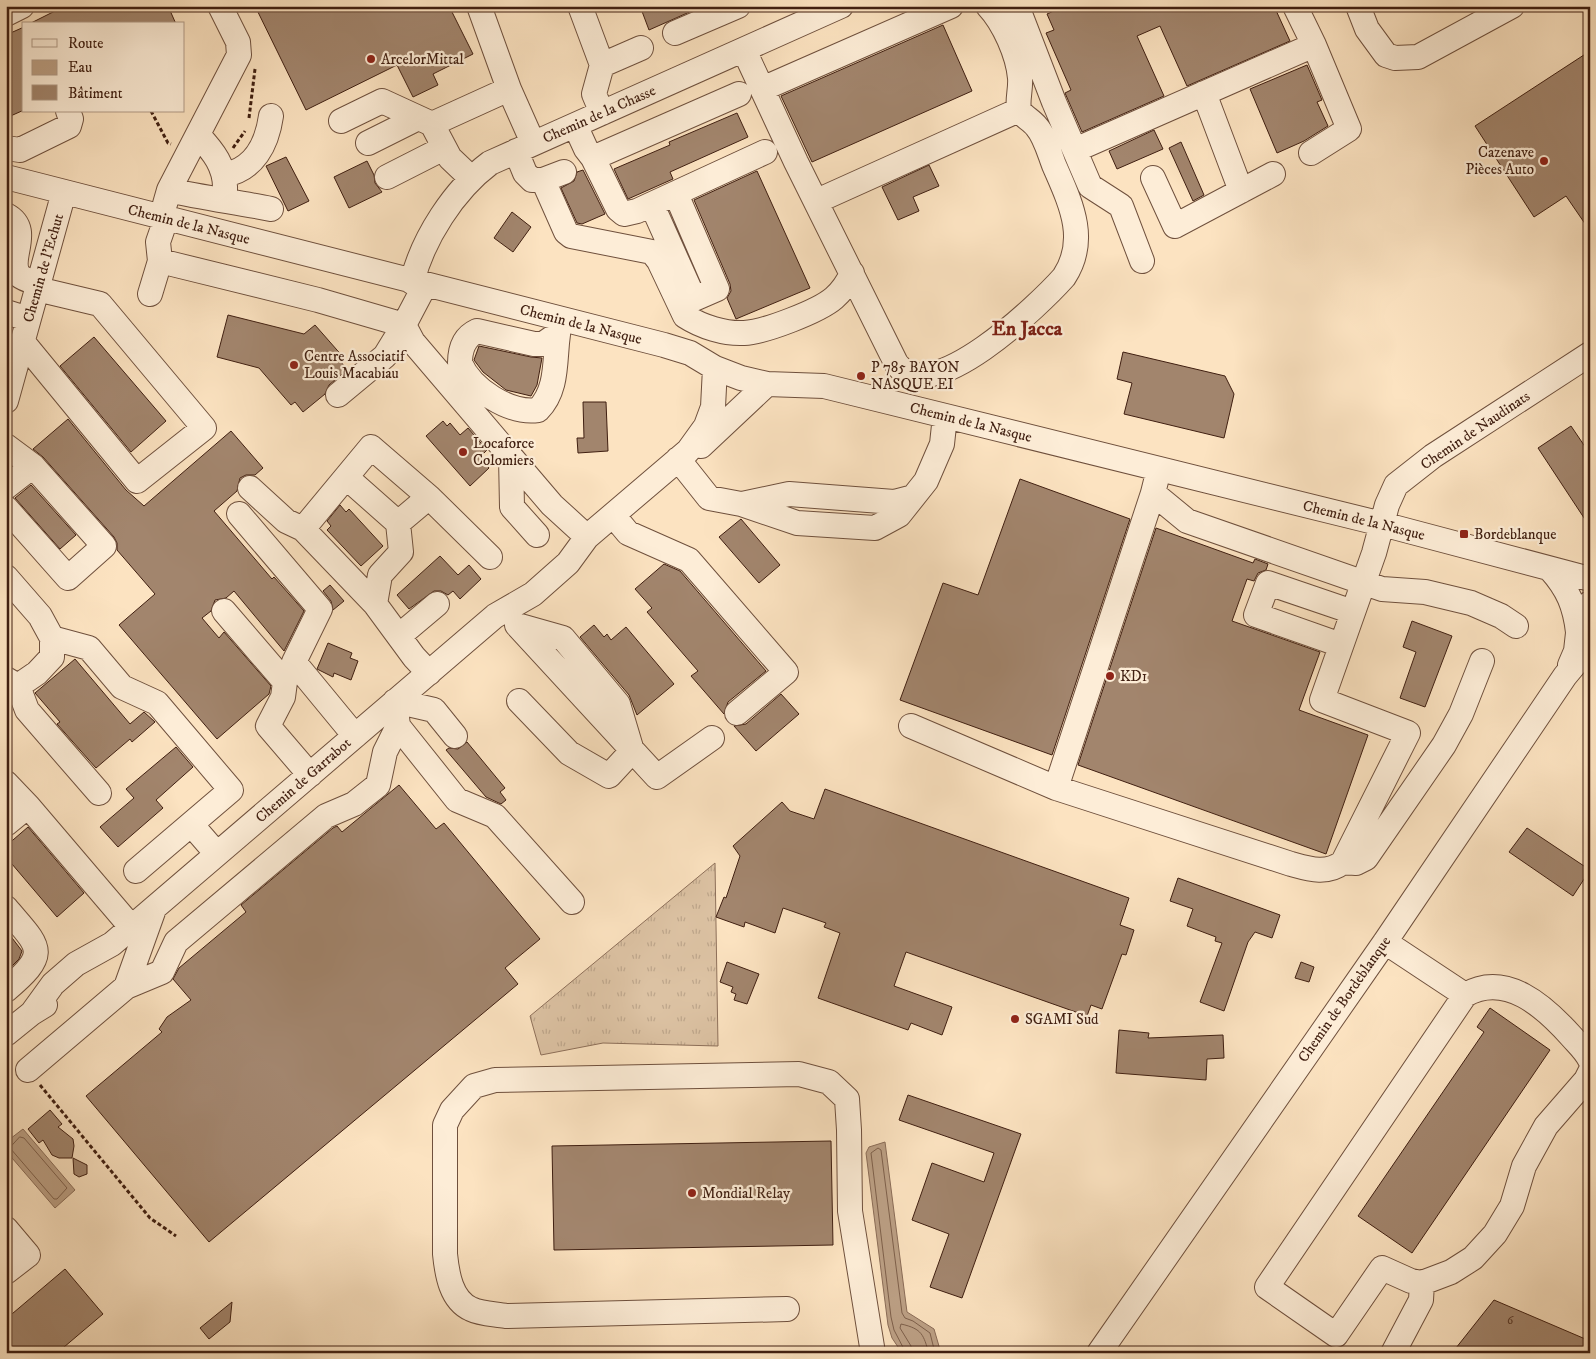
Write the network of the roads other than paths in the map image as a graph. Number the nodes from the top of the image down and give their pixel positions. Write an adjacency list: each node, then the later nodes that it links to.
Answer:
1 (22, 6): 13 (street)
2 (220, 6): 31 (street)
3 (479, 6): 20 (street)
4 (580, 6): 19 (street)
5 (738, 6): 15 (street)
6 (951, 6): 21 (street)
7 (988, 6): 24 (street)
8 (1017, 6): 36 (street)
9 (1295, 6): 16 (street)
10 (1358, 6): 11 (street)
11 (1512, 6)
12 (839, 7): 14 (street, Chemin de la Chasse)
13 (6, 14)
14 (799, 15): 18 (street, Chemin de la Chasse)
15 (675, 34)
16 (1314, 45): 22 (street); 38 (street)
17 (641, 48): 19 (street)
18 (744, 50): 21 (street); 26 (street, Chemin de la Chasse)
19 (602, 65): 26 (street)
20 (509, 89): 29 (street); 33 (street)
21 (762, 89): 51 (street)
22 (1204, 93): 36 (street); 47 (street)
23 (739, 94): 39 (street)
24 (1020, 110): 51 (street); 58 (street)
25 (68, 112): 34 (street)
26 (602, 113): 30 (street, Chemin de la Chasse)
27 (271, 116): 41 (street)
28 (341, 121): 29 (street)
29 (425, 121): 32 (street); 35 (street)
30 (575, 125): 33 (street, Chemin de la Chasse); 39 (street)
31 (198, 136): 41 (street); 46 (street)
32 (368, 143)
33 (524, 147): 44 (street, Chemin de la Chasse); 58 (street)
34 (6, 148)
35 (444, 148): 43 (street); 44 (street)
36 (1075, 150): 57 (street)
37 (765, 152): 49 (street)
38 (1311, 153)
39 (593, 158): 52 (street)
40 (1272, 174): 47 (street)
41 (224, 175): 50 (street)
42 (6, 177): 48 (street, Chemin de la Nasque)
43 (387, 177)
44 (471, 178): 59 (street, Chemin de la Chasse)
45 (1153, 178): 47 (street)
46 (169, 190): 50 (street); 55 (street)
47 (1241, 191)
48 (64, 192): 55 (street, Chemin de la Nasque); 60 (street, Chemin de l'Echut)
49 (676, 194): 52 (street); 52 (street)
50 (223, 199): 53 (street)
51 (817, 201): 58 (street)
52 (652, 204)
53 (271, 209)
54 (6, 215): 60 (street)
55 (164, 218): 56 (street); 59 (street, Chemin de la Nasque)
56 (160, 261): 61 (street); 63 (street)
57 (1142, 261)
58 (852, 273)
59 (419, 284): 63 (street, Chemin de la Chasse); 64 (street, Chemin de la Nasque)
60 (38, 286): 65 (street, Chemin de l'Echut); 65 (street)
61 (150, 294)
62 (6, 312): 65 (street)
63 (404, 325): 70 (street, Chemin de la Chasse); 74 (street)
64 (559, 327): 64 (street); 67 (street, Chemin de la Nasque)
65 (25, 330): 69 (street, Chemin de l'Echut)
66 (1590, 354): 86 (street, Chemin de Naudinats)
67 (715, 368): 68 (street, Chemin de la Nasque); 73 (street, Chemin de Garrabot)
68 (767, 384): 71 (street, Chemin de la Nasque); 73 (street, Chemin de Garrabot)
69 (8, 389)
70 (338, 395)
71 (945, 416): 73 (street); 76 (street, Chemin de la Nasque)
72 (6, 446): 75 (street)
73 (683, 455): 84 (street, Chemin de Garrabot)
74 (510, 456): 88 (street); 89 (street)
75 (33, 466): 78 (street); 82 (street)
76 (1159, 469): 80 (street); 86 (street, Chemin de la Nasque)
77 (346, 477): 81 (street); 85 (street); 87 (street)
78 (6, 487)
79 (250, 488): 87 (street)
80 (1153, 493): 94 (street); 120 (street)
81 (429, 497): 85 (street); 90 (street)
82 (6, 508)
83 (238, 514): 114 (street)
84 (613, 515): 89 (street, Chemin de Garrabot); 111 (street)
85 (398, 524): 96 (street)
86 (1382, 524): 91 (street, Chemin de la Nasque); 94 (street, Chemin de Naudinats)
87 (303, 530): 96 (street)
88 (537, 535)
89 (587, 537): 100 (street, Chemin de Garrabot)
90 (490, 557)
91 (1550, 569): 93 (street, Chemin de la Nasque); 104 (street)
92 (6, 577): 103 (street)
93 (1590, 579)
94 (1363, 582): 99 (street, Chemin de Naudinats); 101 (street)
95 (1590, 603): 104 (street, Chemin de Bordeblanque)
96 (375, 604): 102 (street)
97 (437, 604): 102 (street)
98 (224, 611): 118 (street)
99 (1353, 612): 105 (street, Chemin de Naudinats); 105 (street)
100 (495, 616): 107 (street, Chemin de Garrabot); 117 (street)
101 (1516, 626)
102 (398, 636): 107 (street)
103 (52, 638): 108 (street); 124 (street)
104 (1584, 639): 132 (street, Chemin de Bordeblanque)
105 (1341, 646): 126 (street, Chemin de Naudinats)
106 (1482, 661): 126 (street)
107 (429, 673): 109 (street, Chemin de Garrabot)
108 (12, 682): 121 (street)
109 (395, 701): 112 (street); 114 (street, Chemin de Garrabot); 115 (street)
110 (519, 701): 117 (street)
111 (737, 713)
112 (398, 726): 128 (street); 133 (street)
113 (911, 726): 120 (street)
114 (355, 736): 118 (street, Chemin de Garrabot)
115 (454, 736)
116 (712, 738): 117 (street)
117 (632, 751)
118 (310, 775): 125 (street, Chemin de Garrabot)
119 (6, 782): 122 (street)
120 (1056, 788): 126 (street)
121 (99, 793)
122 (28, 806): 123 (street); 131 (street)
123 (6, 824)
124 (191, 824): 125 (street); 127 (street)
125 (217, 854): 130 (street, Chemin de Garrabot)
126 (1343, 862)
127 (136, 871)
128 (572, 902)
129 (6, 908): 134 (street)
130 (154, 909): 131 (street, Chemin de Garrabot); 133 (street)
131 (132, 928): 136 (street, Chemin de Garrabot)
132 (1384, 942): 135 (street); 146 (street, Chemin de Bordeblanque)
133 (126, 987): 139 (street)
134 (6, 991): 136 (street)
135 (1466, 995): 138 (street); 143 (street)
136 (30, 1014): 137 (street, Chemin de Garrabot)
137 (6, 1034)
138 (1590, 1060)
139 (28, 1070)
140 (1590, 1072): 143 (street)
141 (6, 1229): 142 (street)
142 (6, 1272)
143 (1422, 1283): 147 (street)
144 (787, 1309): 145 (street)
145 (873, 1353)
146 (1099, 1353)
147 (1393, 1353)

